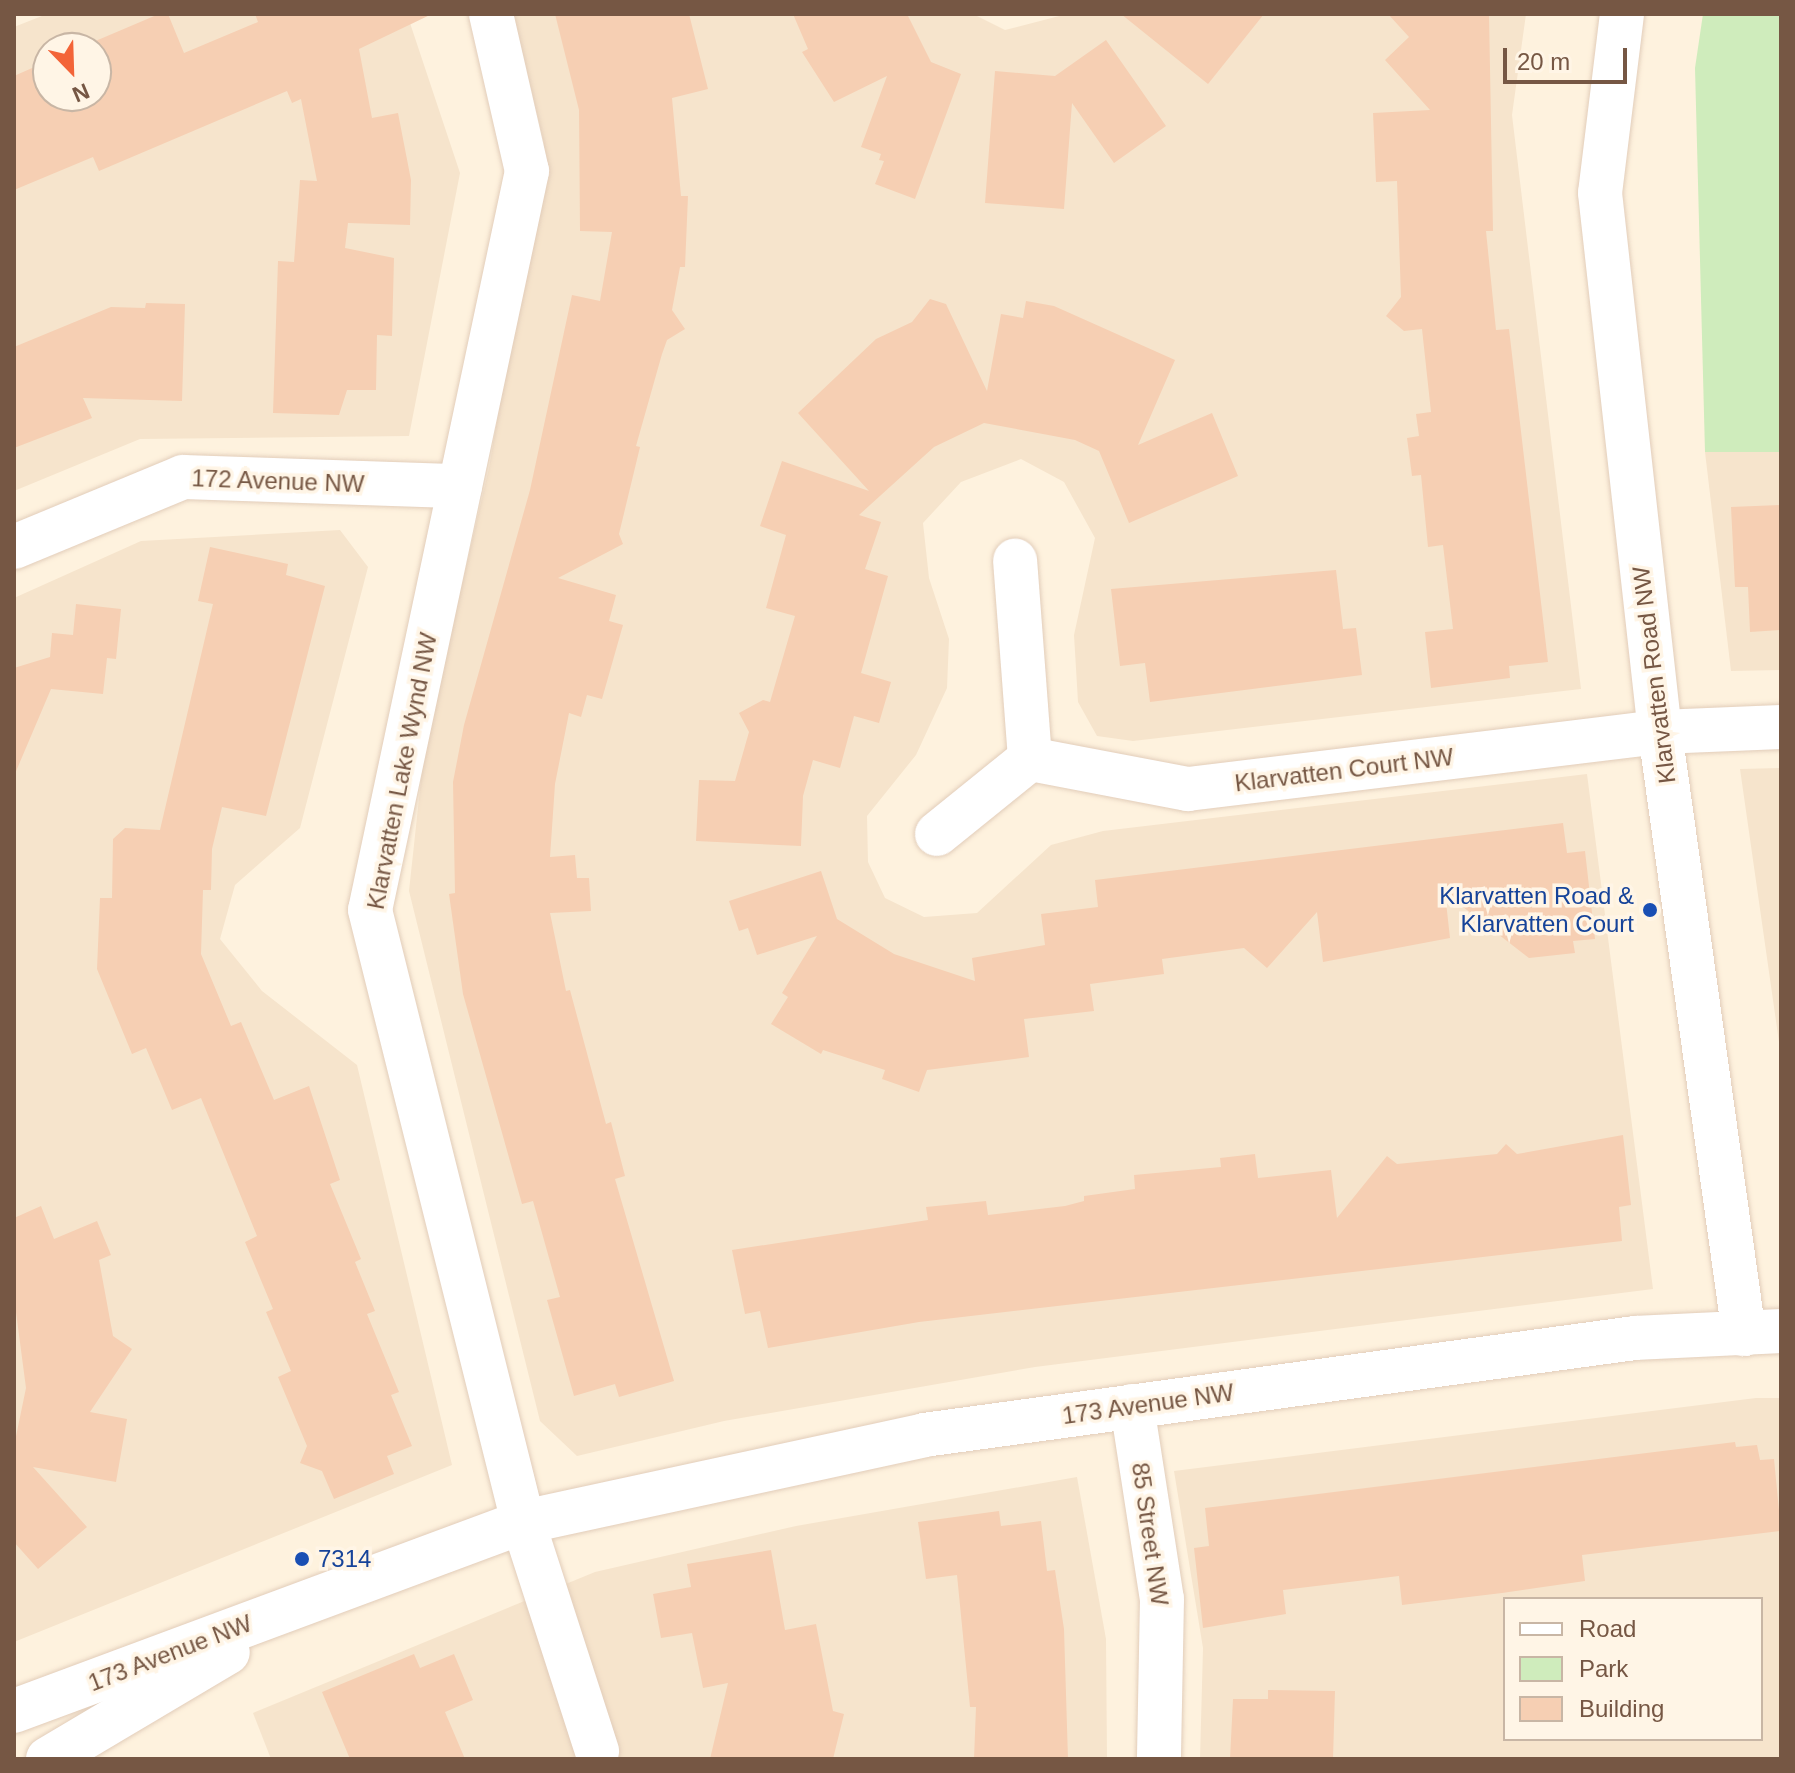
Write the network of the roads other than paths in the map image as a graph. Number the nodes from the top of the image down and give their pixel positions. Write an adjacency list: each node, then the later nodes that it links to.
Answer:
1 (491, 14): 3 (street, Klarvatten Lake Wynd NW)
2 (1622, 14): 7 (street, Klarvatten Road NW)
3 (460, 486): 4 (street, 172 Avenue NW); 12 (street, Klarvatten Lake Wynd NW)
4 (14, 547)
5 (1015, 561): 8 (street)
6 (1781, 727): 7 (street, Klarvatten Court NW)
7 (1660, 732): 8 (street, Klarvatten Court NW); 10 (street, Klarvatten Road NW)
8 (1030, 759): 9 (street)
9 (937, 834)
10 (1762, 1333): 11 (street, 173 Avenue NW)
11 (1132, 1406): 12 (street, 173 Avenue NW); 17 (street, 85 Street NW)
12 (523, 1522): 13 (street, 173 Avenue NW); 15 (street)
13 (326, 1594): 14 (street, 173 Avenue NW); 16 (street, 173 Avenue NW)
14 (14, 1711)
15 (597, 1751)
16 (48, 1759)
17 (1159, 1759)

